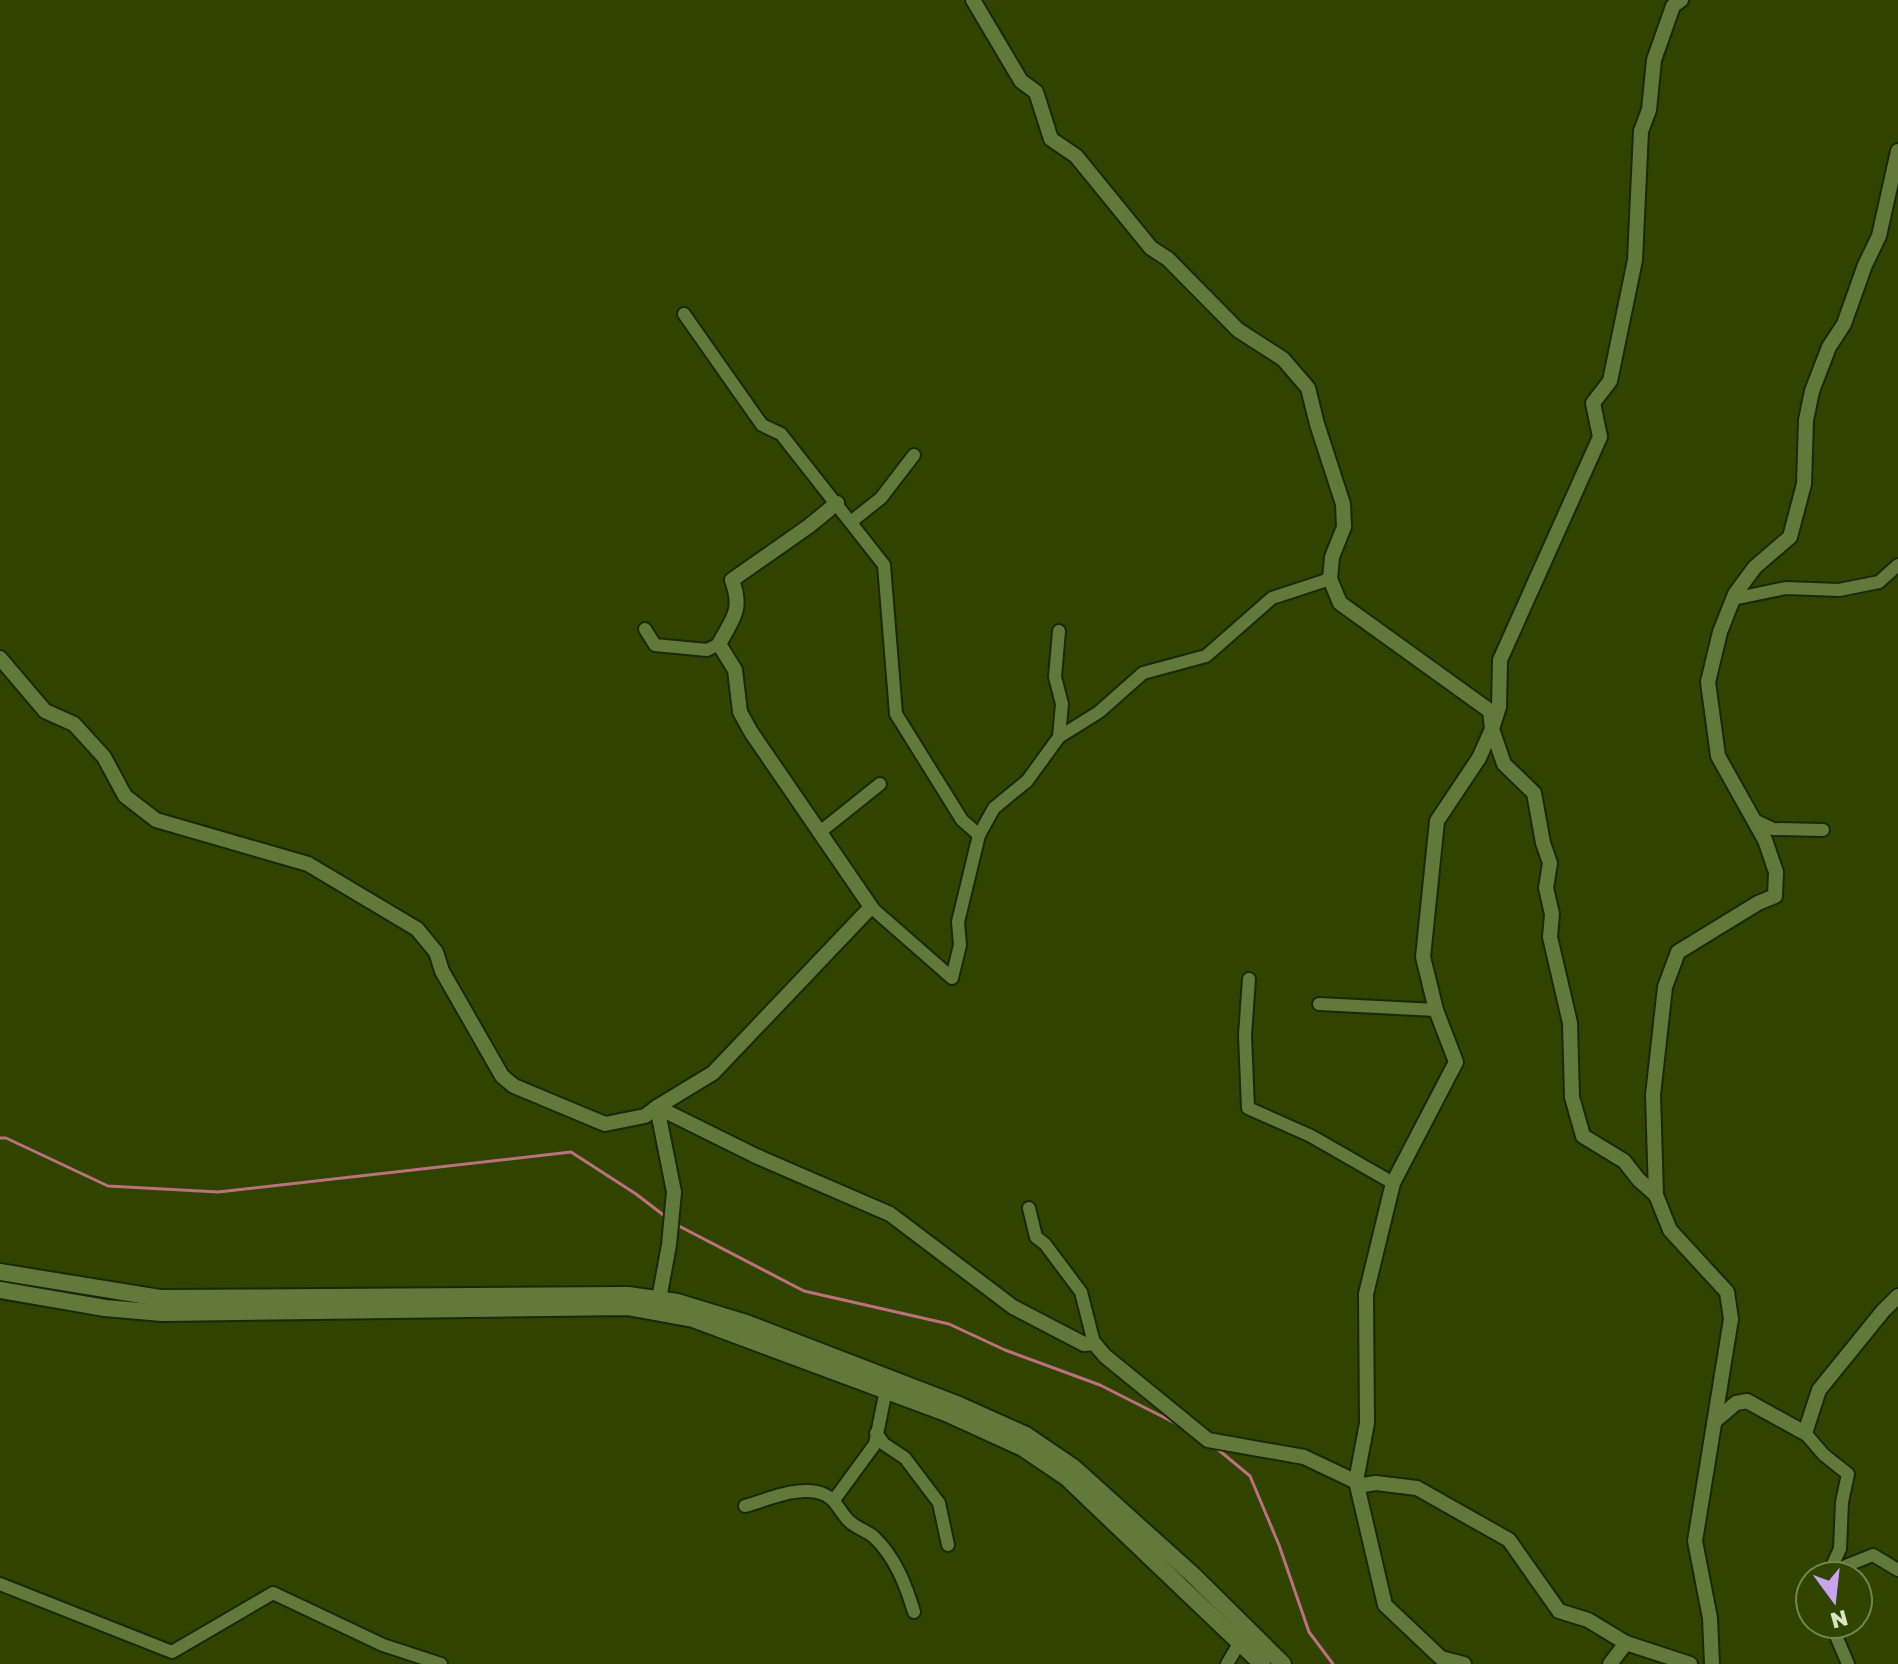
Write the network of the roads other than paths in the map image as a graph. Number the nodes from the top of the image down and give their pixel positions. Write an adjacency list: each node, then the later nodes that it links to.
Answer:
1 (973, 0): 9 (street)
2 (1681, 0): 15 (street)
3 (1898, 151): 10 (street)
4 (684, 314): 6 (street)
5 (914, 455): 7 (street)
6 (837, 503): 7 (street); 13 (street)
7 (852, 521): 21 (street)
8 (1898, 565): 10 (street)
9 (1330, 579): 15 (street); 16 (street)
10 (1733, 599): 18 (street)
11 (645, 629): 13 (street)
12 (1059, 631): 16 (street)
13 (719, 644): 20 (street)
14 (0, 658): 26 (street)
15 (1492, 729): 25 (street); 28 (street)
16 (1059, 737): 21 (street)
17 (880, 784): 20 (street)
18 (1749, 815): 19 (street); 28 (street)
19 (1823, 830)
20 (820, 832): 22 (street)
21 (979, 835): 22 (street)
22 (871, 907): 26 (street)
23 (1249, 979): 27 (street)
24 (1319, 1004): 25 (street)
25 (1436, 1010): 27 (street)
26 (657, 1107): 33 (street); 34 (street)
27 (1393, 1183): 39 (street)
28 (1656, 1195): 36 (street)
29 (1029, 1208): 34 (street)
30 (0, 1272): 33 (main road)
31 (0, 1290): 35 (main road)
32 (1898, 1296): 38 (street)
33 (659, 1299): 56 (main road)
34 (1094, 1343): 39 (street)
35 (886, 1390): 37 (street); 49 (main road)
36 (1715, 1421): 38 (street); 60 (street)
37 (876, 1433): 40 (street); 42 (street)
38 (1805, 1433): 43 (street)
39 (1356, 1481): 50 (street); 57 (street)
40 (834, 1500): 41 (street); 47 (street)
41 (745, 1506)
42 (948, 1545)
43 (1835, 1560)
44 (1861, 1560): 45 (street)
45 (1898, 1570)
46 (0, 1584): 51 (street)
47 (914, 1612)
48 (1838, 1640): 61 (street)
49 (1240, 1642): 54 (street); 55 (main road)
50 (1626, 1643): 58 (street); 59 (street)
51 (172, 1652): 52 (street); 53 (street)
52 (179, 1664)
53 (441, 1664)
54 (1227, 1664)
55 (1262, 1664)
56 (1283, 1664)
57 (1464, 1664)
58 (1610, 1664)
59 (1690, 1664)
60 (1712, 1664)
61 (1848, 1664)

